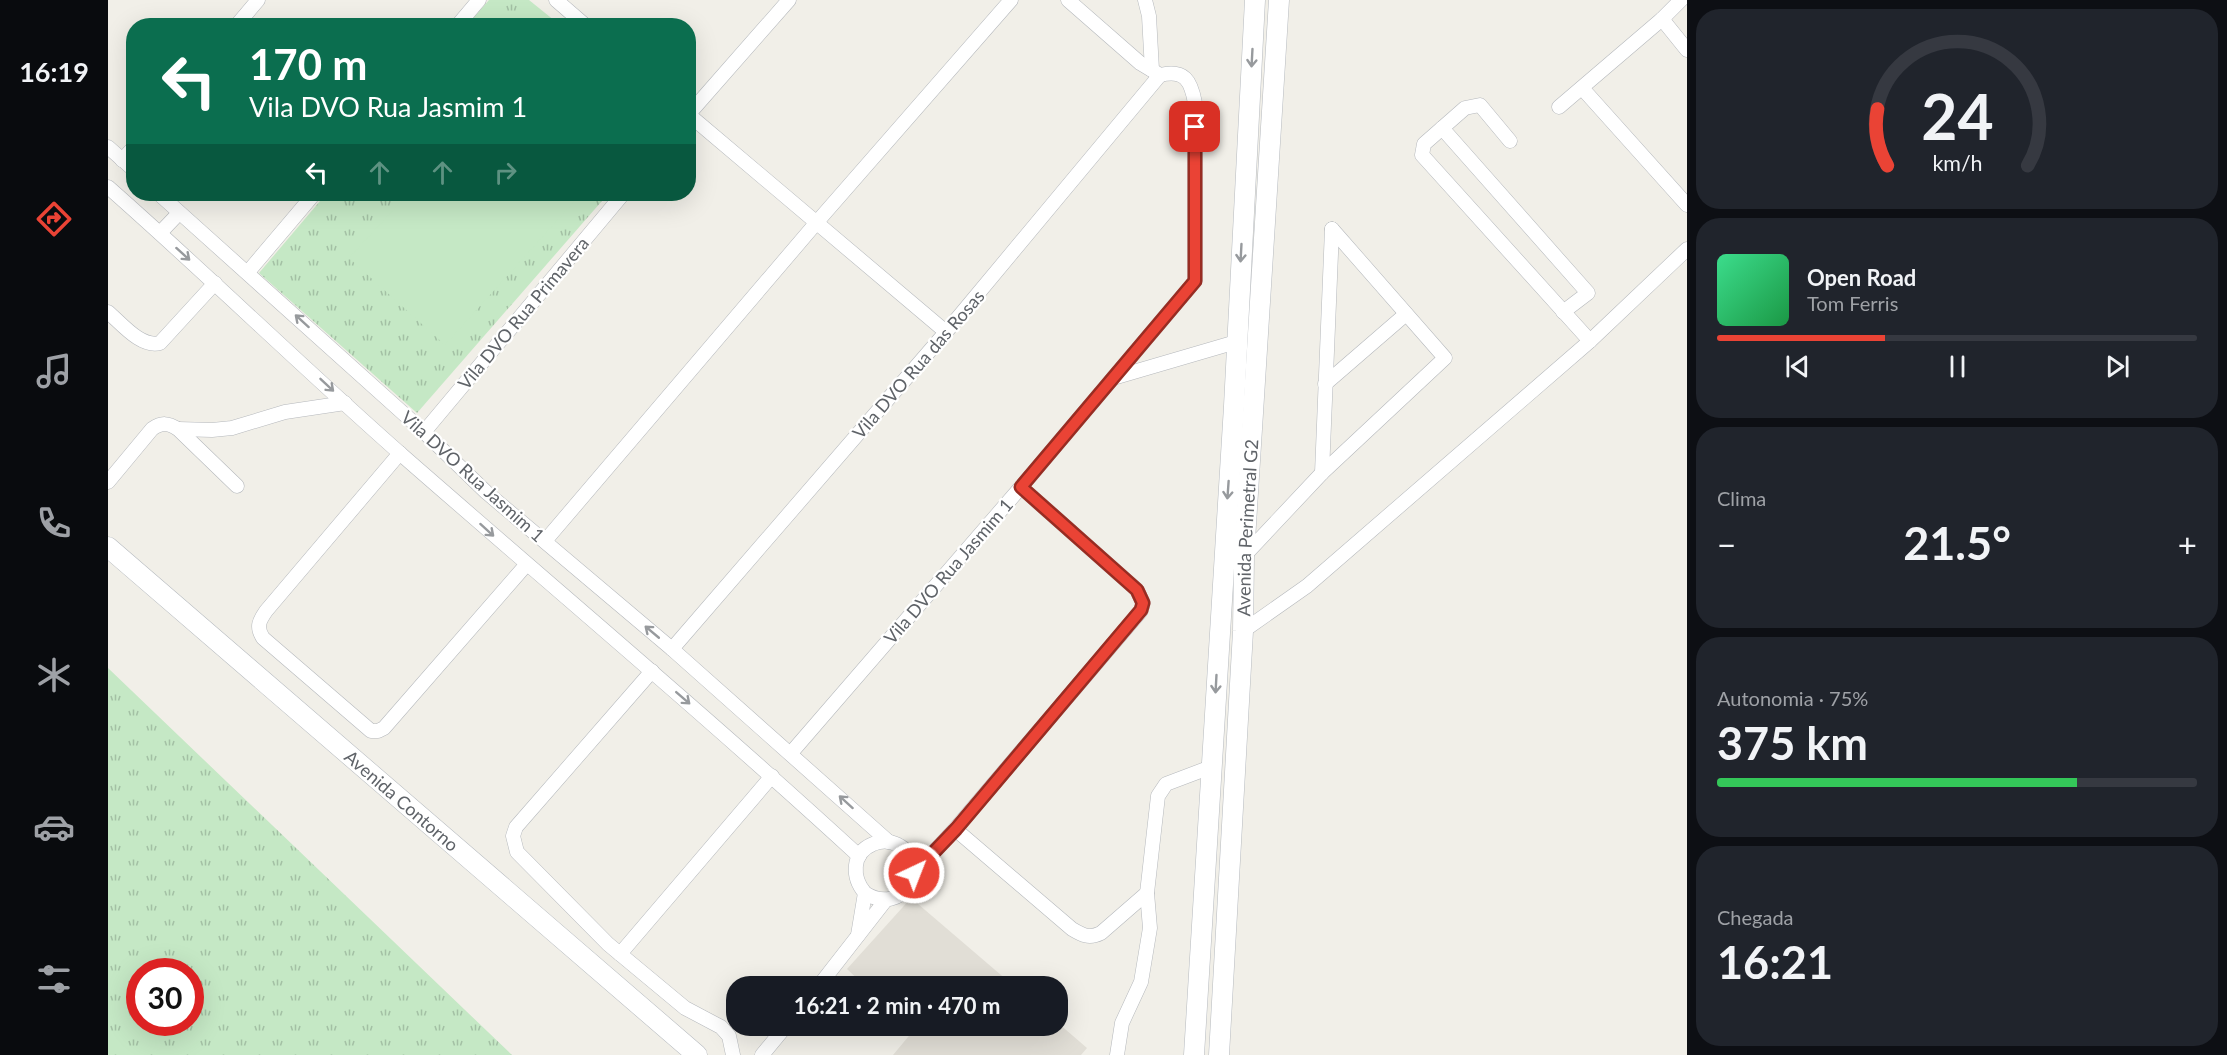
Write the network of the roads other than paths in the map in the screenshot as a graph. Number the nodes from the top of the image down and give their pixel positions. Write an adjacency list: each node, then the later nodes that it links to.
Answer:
1 (258, 0): 12 (street)
2 (479, 0): 13 (street)
3 (789, 0): 19 (street)
4 (1011, 0): 34 (street)
5 (1068, 0): 17 (street)
6 (1145, 0): 17 (street)
7 (1255, 0): 44 (street, Avenida Perimetral G2, one-way to 44)
8 (1270, 0): 48 (street)
9 (1278, 0): 48 (street, Avenida Perimetral G2)
10 (1681, 0): 15 (street)
11 (564, 3): 14 (street)
12 (243, 18)
13 (464, 18)
14 (578, 18)
15 (1662, 19): 16 (street); 18 (street)
16 (1687, 50)
17 (1156, 73): 42 (street, Vila DVO Rua das Rosas); 45 (street)
18 (1582, 88): 20 (street); 32 (street)
19 (696, 106)
20 (1559, 107)
21 (696, 120): 34 (street)
22 (1442, 128): 23 (street); 40 (street); 40 (street)
23 (1510, 141)
24 (108, 147): 26 (street)
25 (126, 156): 26 (street)
26 (122, 160): 27 (street)
27 (126, 163)
28 (108, 187): 35 (street)
29 (166, 201): 33 (street, Vila DVO Rua Jasmim 1)
30 (309, 201): 37 (street)
31 (617, 201): 50 (street, Vila DVO Rua Primavera)
32 (1686, 202)
33 (179, 213): 35 (street); 37 (street, Vila DVO Rua Jasmim 1)
34 (817, 222): 42 (street); 58 (street)
35 (160, 233): 38 (street, one-way to 38)
36 (1687, 249): 43 (street)
37 (248, 272): 50 (street, Vila DVO Rua Jasmim 1, one-way to 37)
38 (215, 283): 39 (street); 47 (street, one-way to 47)
39 (108, 312)
40 (1563, 312): 43 (street)
41 (1406, 314): 46 (street); 46 (street); 52 (street)
42 (946, 332): 63 (street, Vila DVO Rua das Rosas)
43 (1590, 341): 62 (street)
44 (1236, 342): 45 (street); 48 (street, Avenida Perimetral G2)
45 (1113, 378): 55 (street)
46 (1326, 384): 52 (street)
47 (345, 403): 49 (street); 51 (street)
48 (1244, 407): 60 (street, Avenida Perimetral G2); 66 (street, Avenida Perimetral G2, one-way to 66); 84 (street)
49 (178, 429): 53 (street); 54 (street)
50 (424, 432): 56 (street, Vila DVO Rua Jasmim 1)
51 (400, 453): 57 (street); 61 (street)
52 (1322, 472): 60 (street)
53 (108, 482)
54 (237, 486)
55 (1021, 487): 65 (street, Vila DVO Rua Jasmim 1); 68 (street, Vila DVO Rua Jasmim 1)
56 (486, 492): 57 (street); 58 (street, Vila DVO Rua Jasmim 1)
57 (467, 511): 61 (street, one-way to 61)
58 (545, 541): 63 (street, Vila DVO Rua Jasmim 1, one-way to 58)
59 (108, 547): 79 (street, Avenida Contorno)
60 (1244, 556): 62 (street, Avenida Perimetral G2)
61 (526, 565): 64 (street)
62 (1243, 631): 85 (street, Avenida Perimetral G2)
63 (672, 649): 65 (street, Vila DVO Rua Jasmim 1)
64 (652, 670): 67 (street, one-way to 67); 76 (street)
65 (791, 753): 69 (street, Vila DVO Rua Jasmim 1, one-way to 65)
66 (1211, 766): 72 (street); 83 (street, Avenida Perimetral G2)
67 (772, 776): 70 (street); 76 (street)
68 (956, 829): 71 (street, Vila DVO Rua Jasmim 1); 72 (street)
69 (889, 842): 70 (street); 71 (street)
70 (859, 856): 73 (street)
71 (914, 873): 74 (street)
72 (1147, 892): 82 (street)
73 (865, 893): 74 (street); 75 (street)
74 (885, 901): 75 (street)
75 (858, 935): 77 (street)
76 (620, 954): 80 (street)
77 (826, 976)
78 (778, 1036): 81 (street)
79 (697, 1055)
80 (733, 1055)
81 (762, 1055)
82 (1117, 1055)
83 (1194, 1055)
84 (1213, 1055)
85 (1219, 1055)

